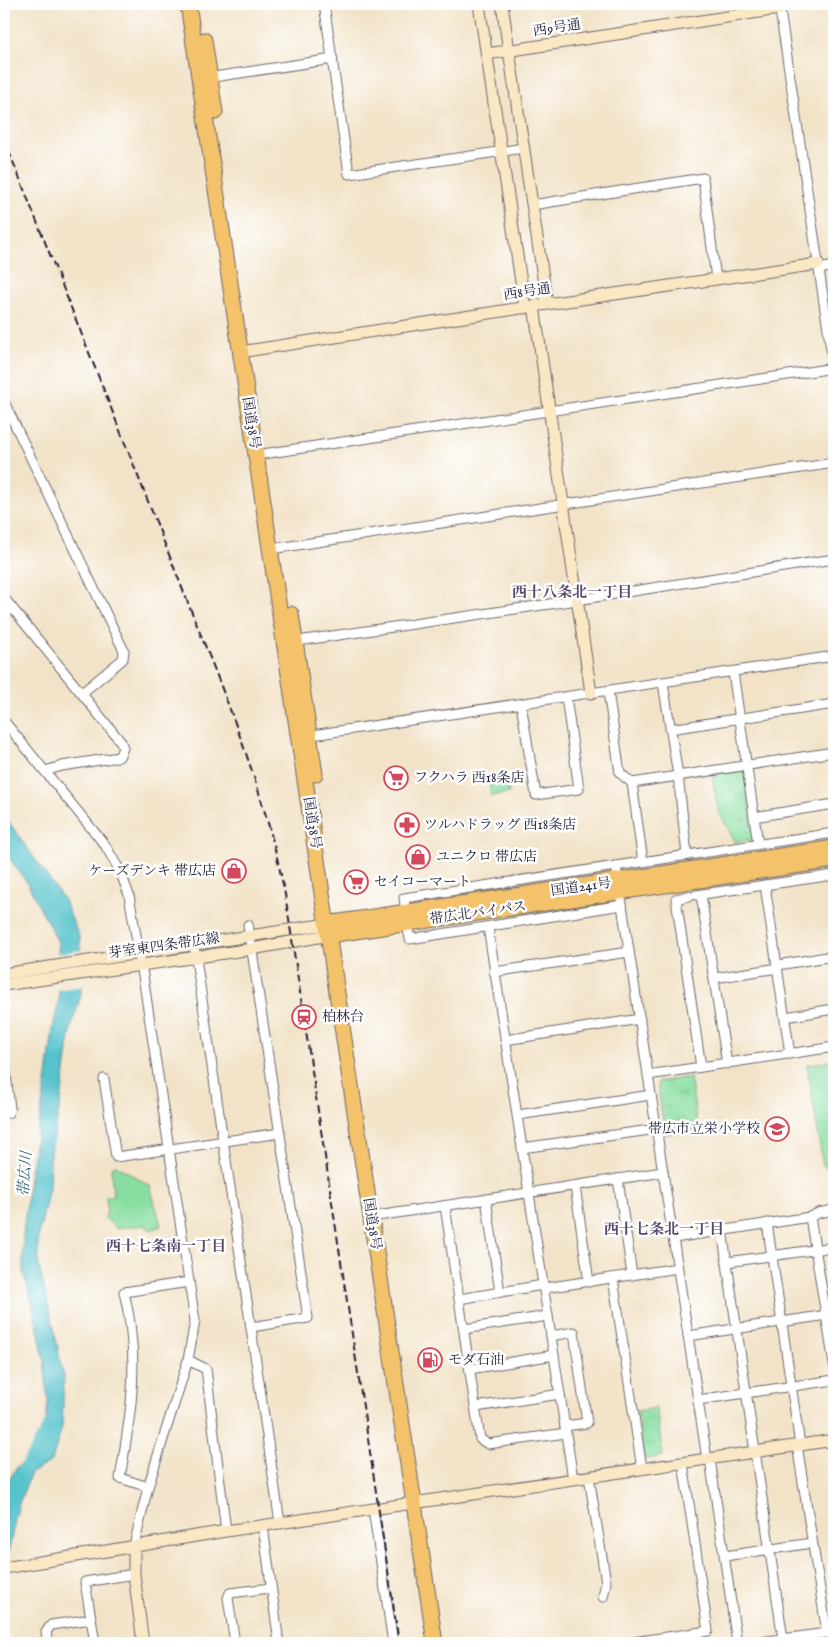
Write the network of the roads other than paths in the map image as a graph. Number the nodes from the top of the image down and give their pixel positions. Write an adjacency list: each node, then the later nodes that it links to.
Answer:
1 (188, 4): 10 (highway, 国道38号)
2 (198, 4): 10 (highway, 国道38号)
3 (324, 4): 9 (street)
4 (479, 4): 8 (street)
5 (502, 4): 7 (street)
6 (779, 6): 7 (street, 西9号通); 14 (street)
7 (509, 51): 8 (street, 西9号通); 11 (street)
8 (487, 54): 12 (street)
9 (333, 59): 10 (street); 12 (street)
10 (205, 79): 19 (highway, 国道38号)
11 (524, 148): 12 (street); 13 (street)
12 (502, 152): 18 (street)
13 (532, 205): 16 (street); 17 (street)
14 (819, 266): 15 (street); 16 (street, 西8号通); 20 (street)
15 (834, 266)
16 (716, 279): 17 (street, 西8号通)
17 (547, 304): 18 (street, 西8号通)
18 (529, 307): 19 (street, 西8号通); 22 (street)
19 (245, 351): 23 (highway, 国道38号)
20 (834, 369): 22 (street)
21 (4, 402): 35 (street)
22 (549, 411): 23 (street); 25 (street)
23 (261, 455): 26 (highway, 国道38号)
24 (834, 463): 25 (street)
25 (564, 505): 26 (street); 29 (street)
26 (276, 548): 30 (highway, 国道38号)
27 (834, 559): 29 (street)
28 (4, 598): 35 (street)
29 (577, 600): 30 (street); 36 (street)
30 (290, 642): 43 (highway, 国道38号)
31 (834, 656): 32 (street)
32 (733, 672): 33 (street); 40 (street)
33 (663, 683): 34 (street); 42 (street)
34 (608, 691): 36 (street); 48 (street)
35 (82, 693): 46 (street)
36 (592, 693): 37 (street)
37 (566, 697): 38 (street); 38 (street)
38 (521, 704): 43 (street)
39 (834, 704): 40 (street)
40 (740, 718): 42 (street); 45 (street)
41 (4, 721): 46 (street)
42 (670, 729): 47 (street)
43 (304, 737): 64 (highway, 国道38号)
44 (834, 752): 45 (street)
45 (747, 765): 47 (street); 50 (street)
46 (45, 771): 70 (street)
47 (678, 775): 48 (street); 54 (street)
48 (632, 783): 56 (street)
49 (834, 804): 50 (street)
50 (754, 816): 52 (street)
51 (834, 834): 52 (street)
52 (758, 844): 54 (street)
53 (834, 848): 59 (highway, 国道241号)
54 (687, 855): 56 (street)
55 (834, 860): 60 (highway)
56 (644, 862): 59 (street)
57 (834, 875): 58 (street)
58 (765, 885): 61 (street); 72 (street)
59 (619, 886): 60 (highway); 62 (highway, 国道241号); 63 (street); 68 (street)
60 (688, 889): 61 (street); 86 (street)
61 (701, 895): 76 (street)
62 (406, 912): 63 (street); 64 (highway, 国道241号)
63 (488, 927): 73 (street)
64 (333, 929): 65 (street, 芽室東四条帯広線); 67 (street, 芽室東四条帯広線); 105 (highway, 国道38号)
65 (249, 931): 66 (street, 芽室東四条帯広線); 67 (street)
66 (194, 944): 69 (street); 70 (street, 芽室東四条帯広線)
67 (252, 949): 69 (street, 芽室東四条帯広線); 94 (street)
68 (630, 952): 73 (street); 80 (street)
69 (196, 956): 70 (street, 芽室東四条帯広線); 95 (street)
70 (140, 958): 75 (street, 芽室東四条帯広線); 97 (street)
71 (834, 962): 72 (street)
72 (778, 966): 76 (street); 79 (street)
73 (494, 972): 81 (street)
74 (4, 974): 75 (street, 芽室東四条帯広線)
75 (31, 976): 77 (street, 芽室東四条帯広線)
76 (714, 978): 85 (street)
77 (4, 985)
78 (834, 1008): 79 (street)
79 (785, 1017): 83 (street)
80 (640, 1019): 81 (street); 87 (street)
81 (506, 1040): 92 (street)
82 (834, 1047): 83 (street)
83 (790, 1054): 85 (street)
84 (4, 1058): 88 (street)
85 (727, 1064): 86 (street)
86 (701, 1067): 87 (street)
87 (648, 1075): 90 (street)
88 (5, 1078): 91 (street)
89 (104, 1079): 97 (street)
90 (651, 1095): 92 (street); 93 (street)
91 (4, 1114)
92 (518, 1115): 96 (street)
93 (656, 1129): 96 (street); 98 (street)
94 (280, 1133): 95 (street); 125 (street)
95 (224, 1140): 97 (street); 125 (street)
96 (522, 1148): 101 (street)
97 (168, 1149): 117 (street)
98 (663, 1172): 99 (street); 109 (street)
99 (618, 1179): 100 (street); 115 (street)
100 (575, 1186): 101 (street); 118 (street)
101 (529, 1192): 102 (street); 119 (street)
102 (486, 1199): 103 (street); 120 (street)
103 (445, 1206): 105 (street); 121 (street)
104 (834, 1210): 106 (street)
105 (376, 1216): 151 (highway, 国道38号)
106 (810, 1217): 107 (street); 111 (street)
107 (767, 1223): 108 (street); 112 (street)
108 (722, 1230): 109 (street); 113 (street)
109 (674, 1238): 114 (street)
110 (834, 1247): 111 (street)
111 (816, 1249): 112 (street); 122 (street)
112 (772, 1254): 113 (street); 124 (street)
113 (726, 1262): 127 (street)
114 (678, 1268): 115 (street); 129 (street)
115 (632, 1275): 116 (street)
116 (613, 1278): 118 (street); 147 (street)
117 (189, 1282): 132 (street); 150 (street)
118 (589, 1282): 119 (street)
119 (543, 1287): 120 (street); 123 (street)
120 (500, 1292): 121 (street)
121 (459, 1299): 126 (street)
122 (827, 1315): 124 (street); 130 (street)
123 (548, 1316): 126 (street); 128 (street)
124 (782, 1322): 127 (street); 136 (street)
125 (251, 1327): 153 (street)
126 (464, 1329): 134 (street)
127 (738, 1329): 129 (street); 137 (street)
128 (551, 1336): 131 (street); 141 (street)
129 (688, 1336): 139 (street)
130 (833, 1341): 133 (street)
131 (554, 1355): 134 (street); 138 (street)
132 (188, 1360): 150 (street); 155 (street)
133 (834, 1364)
134 (470, 1368): 140 (street)
135 (834, 1380): 136 (street)
136 (792, 1386): 137 (street); 143 (street)
137 (747, 1392): 139 (street); 144 (street)
138 (560, 1394): 140 (street); 141 (street)
139 (698, 1400): 145 (street)
140 (476, 1407): 141 (street)
141 (565, 1430): 149 (street)
142 (834, 1440): 143 (street)
143 (799, 1445): 144 (street); 156 (street)
144 (755, 1452): 145 (street); 158 (street)
145 (708, 1459): 146 (street); 159 (street)
146 (683, 1462): 147 (street); 167 (street)
147 (642, 1469): 148 (street)
148 (590, 1477): 149 (street); 163 (street)
149 (573, 1479): 151 (street)
150 (148, 1487): 157 (street)
151 (419, 1502): 152 (street); 174 (highway, 国道38号); 175 (highway, 国道38号)
152 (373, 1509): 153 (street); 173 (street)
153 (280, 1523): 154 (street)
154 (262, 1526): 155 (street); 162 (street)
155 (226, 1530): 157 (street)
156 (812, 1543): 158 (street); 165 (street)
157 (134, 1546): 160 (street); 161 (street)
158 (770, 1549): 159 (street); 166 (street)
159 (725, 1556): 176 (street)
160 (4, 1568)
161 (134, 1574): 164 (street); 170 (street)
162 (271, 1588): 171 (street); 172 (street)
163 (603, 1598)
164 (91, 1619): 168 (street); 169 (street)
165 (830, 1632): 166 (street)
166 (783, 1639): 177 (street)
167 (633, 1642)
168 (48, 1643)
169 (95, 1643)
170 (143, 1643)
171 (235, 1643)
172 (279, 1643)
173 (393, 1643)
174 (435, 1643)
175 (445, 1643)
176 (737, 1643)
177 (753, 1643)

